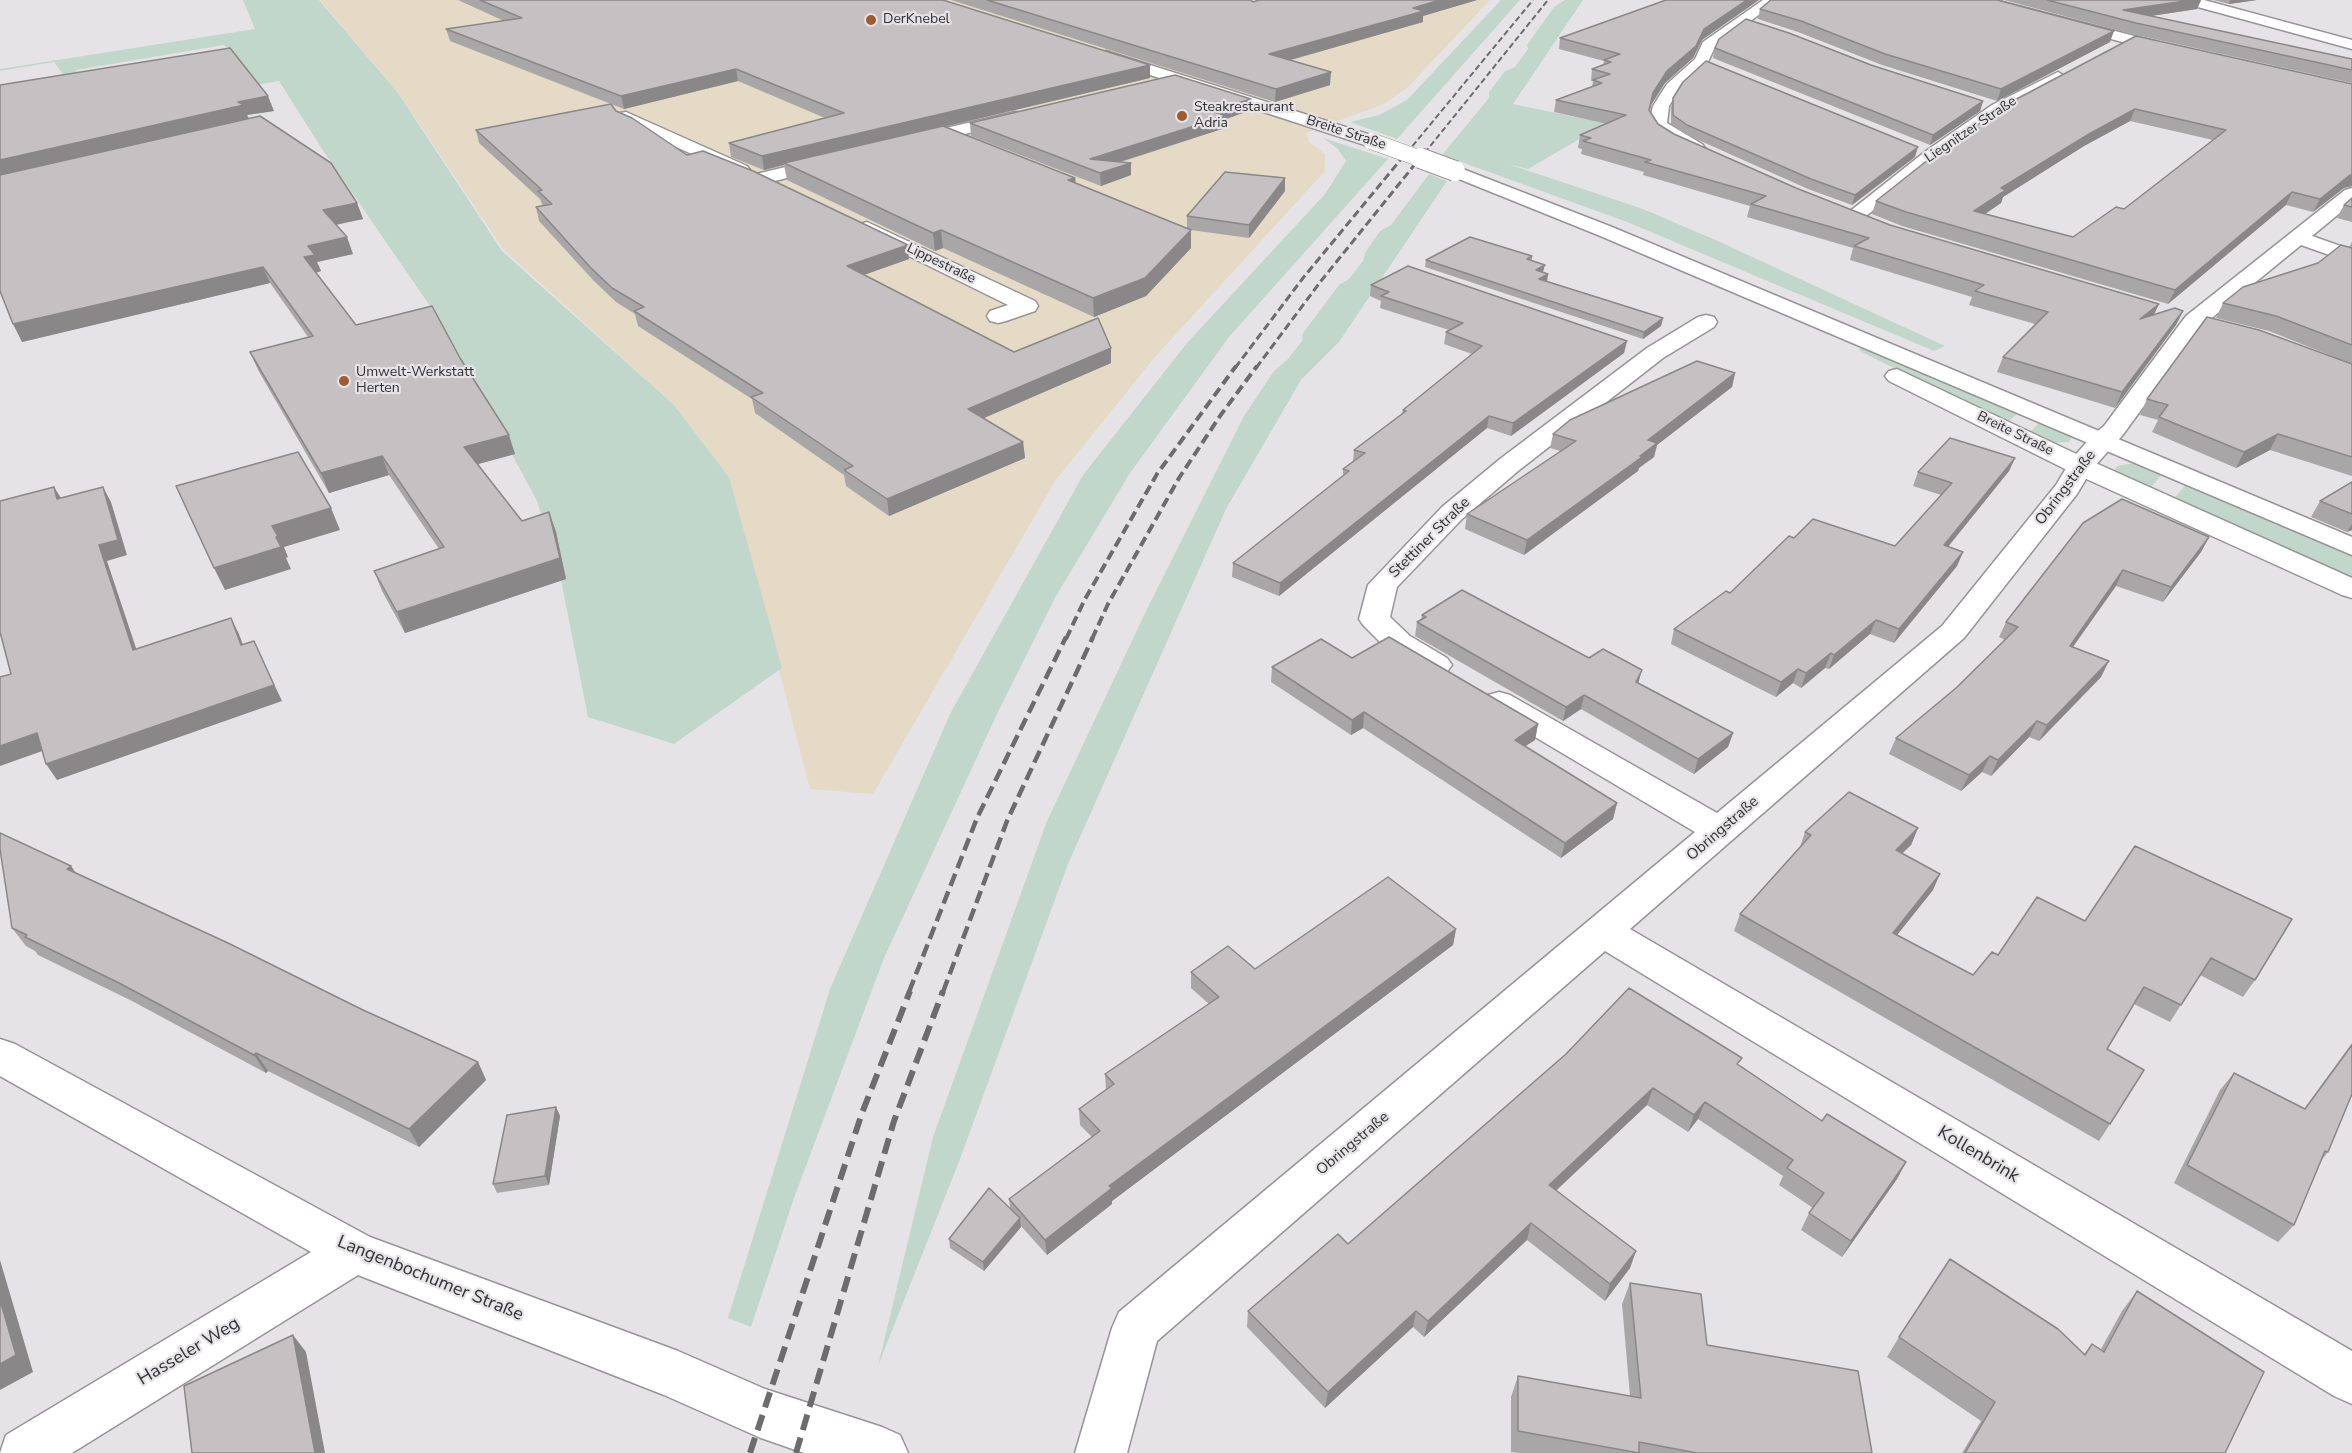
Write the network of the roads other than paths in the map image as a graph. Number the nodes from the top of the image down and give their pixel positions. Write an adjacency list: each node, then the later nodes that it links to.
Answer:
1 (1772, 0): 4 (street)
2 (1979, 0): 6 (street)
3 (2188, 0): 7 (street)
4 (1742, 21): 5 (street); 11 (street)
5 (1762, 27)
6 (2129, 40): 9 (street); 10 (street)
7 (2352, 45)
8 (1087, 50): 14 (street, Breite Straße)
9 (2109, 51)
10 (2184, 53)
11 (1702, 61): 12 (street); 26 (street)
12 (1720, 69)
13 (2068, 72): 17 (street, Liegnitzer Straße)
14 (1177, 79): 15 (street); 36 (street, Breite Straße, bridge)
15 (1148, 86)
16 (1980, 103): 17 (street)
17 (1998, 109): 24 (street, Liegnitzer Straße)
18 (1036, 112): 20 (street)
19 (626, 117): 27 (street)
20 (946, 134): 21 (street); 22 (street)
21 (900, 145)
22 (979, 146)
23 (1910, 146): 24 (street)
24 (1932, 155): 31 (street, Liegnitzer Straße)
25 (843, 158): 27 (street)
26 (1718, 158)
27 (763, 178): 28 (street)
28 (794, 193)
29 (2352, 194): 34 (street, Obringstraße)
30 (1832, 208): 31 (street)
31 (1854, 216): 33 (street)
32 (847, 219): 37 (street, Lippestraße)
33 (1874, 224)
34 (2297, 237): 35 (street); 39 (street, Obringstraße)
35 (2352, 257)
36 (1685, 265): 39 (street, Breite Straße); 40 (street, Breite Straße)
37 (998, 316)
38 (1706, 322): 43 (street, Stettiner Straße)
39 (2102, 440): 40 (street, Obringstraße); 41 (street, Breite Straße)
40 (2080, 466): 42 (street, Breite Straße); 43 (street, Obringstraße)
41 (2352, 547)
42 (2352, 589)
43 (1720, 831): 44 (street, Obringstraße)
44 (1603, 931): 47 (street, Kollenbrink); 50 (street, Obringstraße)
45 (0, 1056): 46 (street, Langenbochumer Straße)
46 (354, 1252): 48 (street, Hasseler Weg); 49 (street, Langenbochumer Straße)
47 (2352, 1379)
48 (24, 1453)
49 (882, 1453)
50 (1101, 1453)

